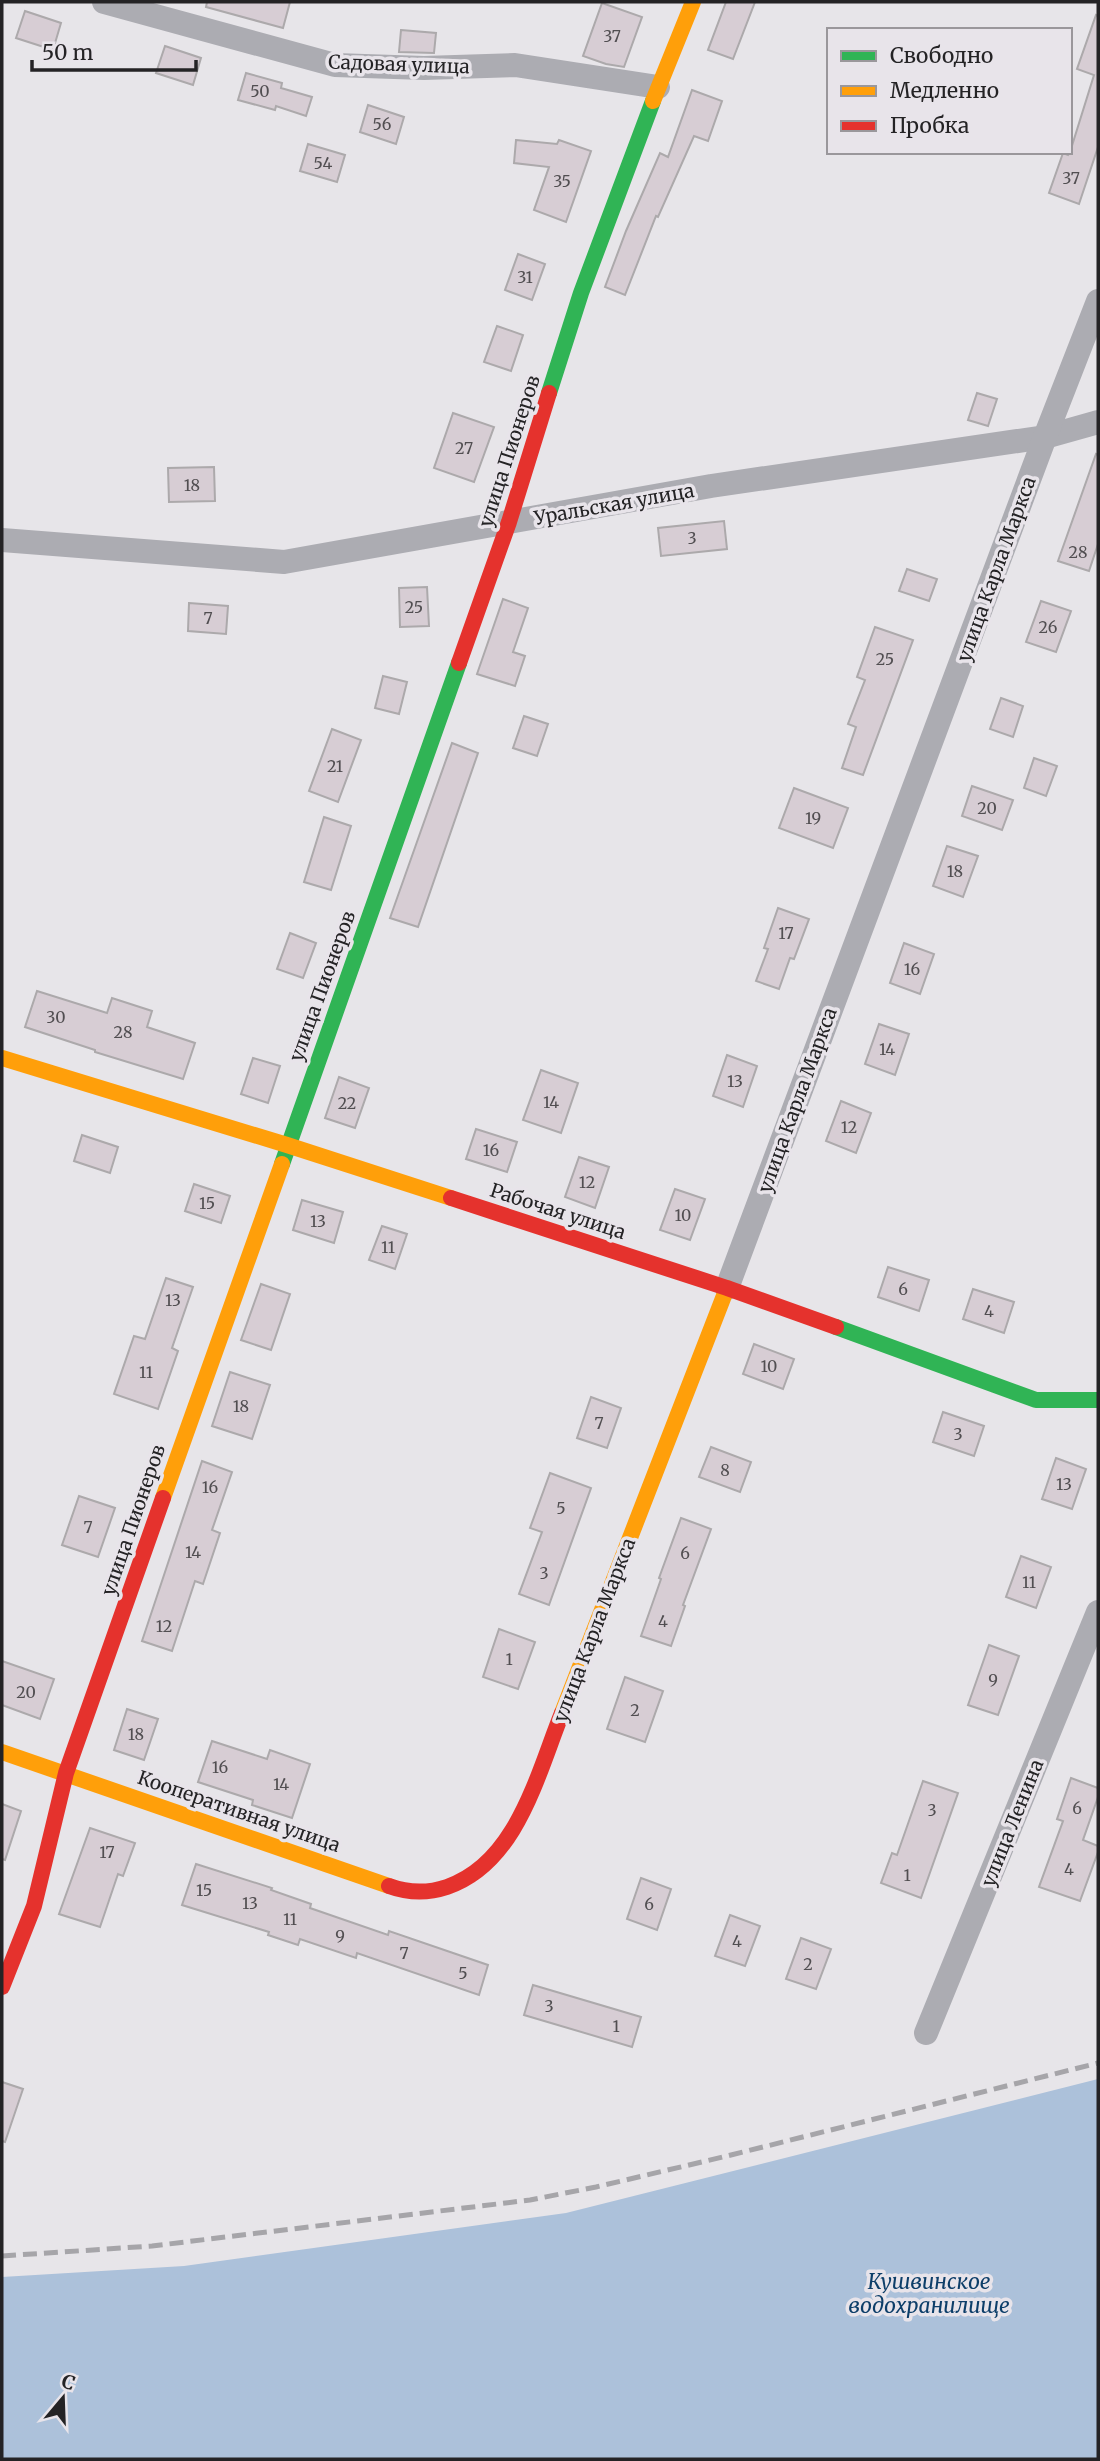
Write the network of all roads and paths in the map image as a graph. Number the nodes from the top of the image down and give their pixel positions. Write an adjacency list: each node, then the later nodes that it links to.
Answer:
1 (104, 2): 3 (street, Садовая улица)
2 (693, 2): 3 (street, улица Пионеров)
3 (658, 87): 7 (street, улица Пионеров)
4 (1098, 301): 6 (street, улица Карла Маркса)
5 (1098, 422): 6 (street, Уральская улица)
6 (1045, 437): 7 (street, Уральская улица); 11 (street, улица Карла Маркса)
7 (509, 522): 8 (street, Уральская улица); 10 (street, улица Пионеров)
8 (2, 540)
9 (2, 1058): 10 (street, Рабочая улица)
10 (287, 1145): 11 (street, Рабочая улица); 15 (street, улица Пионеров)
11 (727, 1288): 12 (street, Рабочая улица); 16 (street, улица Карла Маркса)
12 (1098, 1400)
13 (1098, 1612): 18 (street, улица Ленина)
14 (2, 1752): 15 (street, Кооперативная улица)
15 (66, 1773): 16 (street, Кооперативная улица); 17 (street, улица Пионеров)
16 (464, 1880)
17 (2, 1987)
18 (926, 2033)

